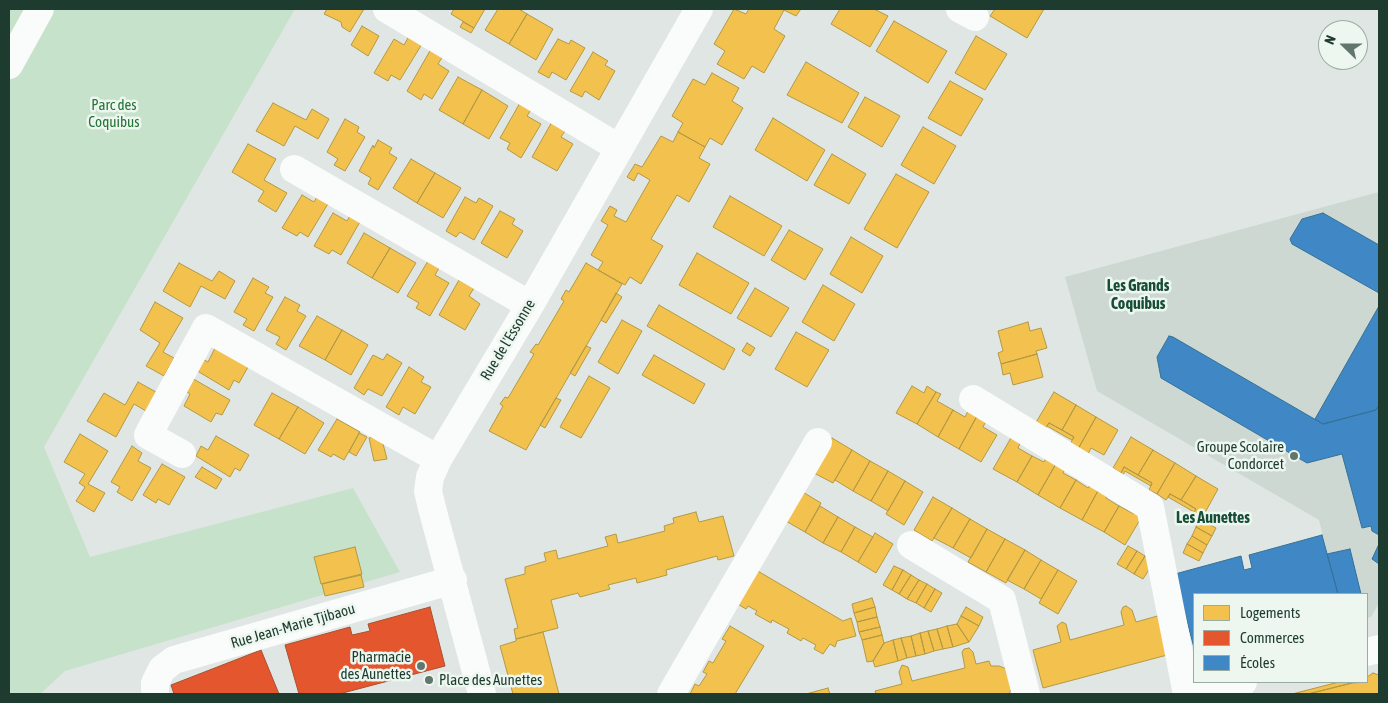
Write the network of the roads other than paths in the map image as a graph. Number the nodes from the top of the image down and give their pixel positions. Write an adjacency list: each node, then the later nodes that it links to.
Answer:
1 (40, 9): 4 (street)
2 (387, 9): 5 (street)
3 (699, 9): 5 (street, Rue de l'Essonne)
4 (9, 65)
5 (619, 148): 7 (street, Rue de l'Essonne)
6 (294, 168): 7 (street)
7 (530, 305): 11 (street, Rue de l'Essonne)
8 (973, 399): 19 (street)
9 (818, 442): 17 (street)
10 (182, 454): 11 (street)
11 (438, 459): 13 (street, Rue de l'Essonne)
12 (912, 545): 18 (street)
13 (452, 580): 15 (street, Rue Jean-Marie Tjibaou); 16 (street, Rue de l'Essonne)
14 (1239, 683): 20 (street)
15 (155, 694)
16 (482, 694)
17 (671, 694)
18 (1026, 694)
19 (1187, 694)
20 (1191, 694)

